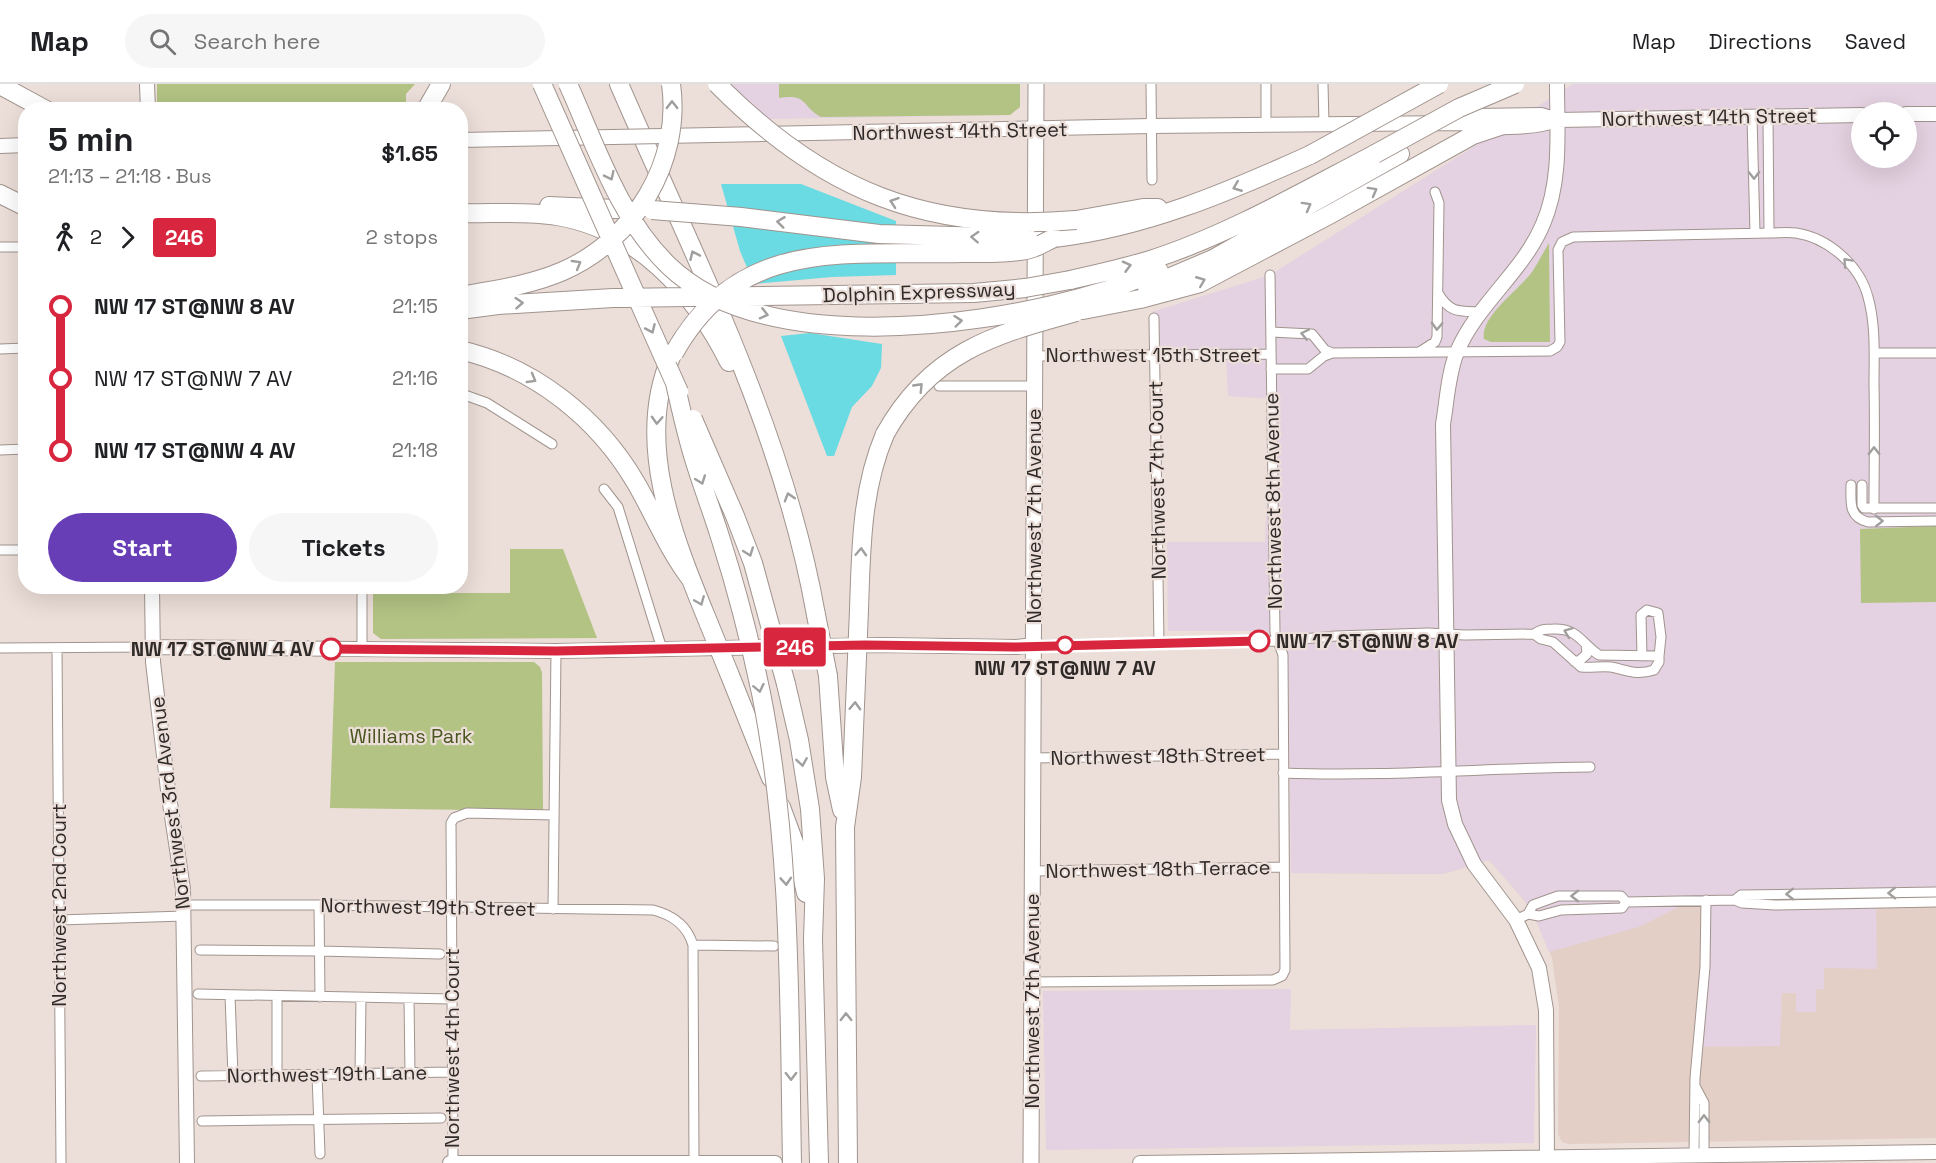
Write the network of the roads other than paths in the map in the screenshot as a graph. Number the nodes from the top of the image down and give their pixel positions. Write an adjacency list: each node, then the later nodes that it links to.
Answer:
1 (147, 84): 17 (street)
2 (441, 84): 18 (highway)
3 (542, 84): 67 (highway, one-way to 67, bridge)
4 (568, 84): 50 (highway, one-way to 50, bridge)
5 (619, 84): 71 (highway, one-way to 5)
6 (671, 84): 49 (highway, one-way to 6, bridge)
7 (717, 84): 41 (highway, one-way to 7, bridge)
8 (1036, 84): 30 (main road, Northwest 7th Avenue)
9 (1151, 84): 27 (street)
10 (1266, 84): 28 (street)
11 (1323, 84): 26 (street)
12 (1439, 84): 41 (highway, one-way to 41, bridge)
13 (1517, 84): 37 (highway, Dolphin Expressway, bridge); 50 (highway, one-way to 13, bridge)
14 (1557, 84): 24 (street)
15 (0, 85): 16 (highway)
16 (31, 102)
17 (147, 102)
18 (431, 102)
19 (1917, 114): 20 (street)
20 (1936, 114)
21 (1851, 115): 23 (street, Northwest 14th Street)
22 (1752, 117): 23 (street, Northwest 14th Street); 24 (street, Northwest 14th Street); 42 (street, one-way to 42)
23 (1768, 117): 43 (street)
24 (1557, 120): 25 (street, Northwest 14th Street); 29 (street, Northwest 14th Street); 52 (street)
25 (1460, 123): 26 (street, Northwest 14th Street); 29 (street, Northwest 14th Street)
26 (1324, 124): 28 (street, Northwest 14th Street)
27 (1151, 126): 28 (street, Northwest 14th Street); 30 (street, Northwest 14th Street); 34 (street)
28 (1266, 126)
29 (1500, 126): 50 (highway, one-way to 29)
30 (1036, 129): 31 (street, Northwest 14th Street, bridge); 65 (main road, Northwest 7th Avenue)
31 (468, 140)
32 (18, 145): 33 (street)
33 (0, 146)
34 (1152, 180)
35 (1435, 192): 48 (street)
36 (0, 194): 38 (highway)
37 (1283, 202): 50 (highway); 51 (highway, Dolphin Expressway, one-way to 37, bridge)
38 (18, 203)
39 (468, 206): 44 (highway, one-way to 39, bridge)
40 (468, 213): 71 (highway)
41 (1077, 228): 44 (highway)
42 (1755, 233): 43 (street); 59 (street)
43 (1769, 233): 60 (street, one-way to 43)
44 (1054, 238): 83 (highway, one-way to 83, bridge)
45 (0, 247): 46 (street)
46 (18, 247)
47 (1270, 275): 54 (street, Northwest 8th Avenue)
48 (1438, 293): 52 (street); 57 (street, one-way to 57)
49 (468, 294)
50 (1081, 304): 107 (highway, one-way to 50, bridge)
51 (468, 309)
52 (1482, 312): 59 (street)
53 (1154, 318): 64 (street, Northwest 7th Court)
54 (1271, 332): 61 (street, Northwest 15th Street, one-way to 54); 63 (street, Northwest 8th Avenue)
55 (18, 348): 56 (street)
56 (0, 349)
57 (1420, 351): 59 (street); 61 (street)
58 (468, 352): 83 (highway, one-way to 83)
59 (1457, 352): 86 (street)
60 (1874, 352): 62 (street); 79 (street, one-way to 60)
61 (1332, 353): 66 (street, Northwest 15th Street)
62 (1936, 353)
63 (1271, 354): 64 (street, Northwest 15th Street); 66 (street, Northwest 8th Avenue)
64 (1155, 355): 65 (street, Northwest 15th Street); 89 (street, Northwest 7th Court)
65 (1035, 356): 69 (main road, Northwest 7th Avenue)
66 (1271, 369): 88 (street, Northwest 8th Avenue)
67 (675, 383): 121 (highway, one-way to 121, bridge); 156 (highway, one-way to 156, bridge)
68 (939, 386): 69 (street, Northwest 15th Street)
69 (1035, 386): 91 (main road, Northwest 7th Avenue)
70 (468, 396): 72 (street)
71 (755, 399): 107 (highway, one-way to 71, bridge)
72 (552, 444)
73 (18, 449): 74 (street)
74 (0, 450)
75 (1851, 485): 80 (street, one-way to 80)
76 (1862, 485): 79 (street)
77 (603, 489): 96 (street)
78 (1936, 508): 79 (street)
79 (1874, 509)
80 (1936, 521)
81 (0, 550): 82 (street)
82 (18, 550)
83 (690, 578): 121 (highway, one-way to 121, bridge)
84 (152, 594): 92 (street, Northwest 3rd Avenue)
85 (362, 594): 95 (street)
86 (1447, 634): 87 (street); 88 (street); 104 (street)
87 (1534, 634): 90 (street, one-way to 87); 100 (street)
88 (1279, 641): 89 (street); 101 (street, Northwest 8th Avenue)
89 (1159, 643): 91 (street)
90 (1586, 644): 98 (street); 100 (street)
91 (1034, 645): 96 (street); 102 (main road, Northwest 7th Avenue)
92 (152, 647): 94 (street); 95 (street); 118 (street, Northwest 3rd Avenue)
93 (0, 648): 94 (street)
94 (57, 648): 120 (street, Northwest 2nd Court)
95 (362, 649): 97 (street)
96 (662, 649): 97 (street)
97 (556, 651): 106 (street)
98 (1642, 656): 99 (street); 99 (street)
99 (1659, 656): 100 (street)
100 (1574, 661)
101 (1284, 754): 102 (street, Northwest 18th Street); 105 (street, Northwest 8th Avenue)
102 (1033, 758): 109 (main road, Northwest 7th Avenue)
103 (1590, 767): 104 (street, Northwest 18th Street)
104 (1448, 771): 105 (street, Northwest 18th Street); 119 (street)
105 (1283, 773): 108 (street, Northwest 8th Avenue)
106 (555, 815): 116 (street, Northwest 4th Court); 117 (street)
107 (845, 827): 158 (highway, one-way to 107)
108 (1284, 867): 109 (street, Northwest 18th Terrace); 127 (street, Northwest 8th Avenue)
109 (1032, 871): 127 (main road, Northwest 7th Avenue)
110 (1936, 892): 112 (street, one-way to 112)
111 (1706, 900): 112 (street); 113 (street); 147 (street)
112 (1735, 900): 114 (street)
113 (1626, 902): 119 (street); 119 (street, one-way to 119)
114 (1936, 903)
115 (319, 905): 116 (street, Northwest 19th Street); 118 (street, Northwest 19th Street); 125 (street)
116 (451, 908): 117 (street, Northwest 19th Street); 134 (street, Northwest 4th Court)
117 (554, 909): 122 (street, Northwest 19th Street)
118 (184, 911): 120 (street, Northwest 19th Street); 153 (street, Northwest 3rd Avenue)
119 (1522, 917): 149 (street)
120 (59, 920): 152 (street, Northwest 2nd Court)
121 (813, 939): 157 (highway)
122 (693, 945): 123 (street); 150 (street)
123 (774, 946)
124 (201, 950): 125 (street)
125 (320, 951): 126 (street); 131 (street)
126 (440, 954)
127 (1032, 982): 159 (main road, Northwest 7th Avenue)
128 (198, 994): 129 (street)
129 (230, 994): 130 (street); 141 (street)
130 (277, 996): 131 (street); 138 (street)
131 (320, 997): 132 (street)
132 (361, 998): 133 (street); 137 (street)
133 (409, 999): 134 (street); 136 (street)
134 (452, 999): 135 (street, Northwest 4th Court)
135 (453, 1072): 136 (street, Northwest 19th Lane); 154 (street, Northwest 4th Court)
136 (410, 1073): 137 (street, Northwest 19th Lane)
137 (360, 1074): 139 (street, Northwest 19th Lane)
138 (278, 1075): 139 (street, Northwest 19th Lane); 141 (street, Northwest 19th Lane)
139 (317, 1075): 143 (street)
140 (201, 1076): 141 (street, Northwest 19th Lane)
141 (233, 1076)
142 (441, 1118): 143 (street)
143 (319, 1120): 144 (street); 146 (street)
144 (202, 1121)
145 (1936, 1152): 148 (street)
146 (320, 1154)
147 (1699, 1155): 148 (street); 149 (street)
148 (1806, 1158)
149 (1547, 1160): 151 (street)
150 (694, 1162): 154 (street); 155 (street)
151 (1290, 1162): 160 (street)
152 (62, 1163)
153 (187, 1163)
154 (452, 1163)
155 (775, 1163)
156 (792, 1163)
157 (819, 1163)
158 (848, 1163)
159 (1031, 1163)
160 (1140, 1163)

